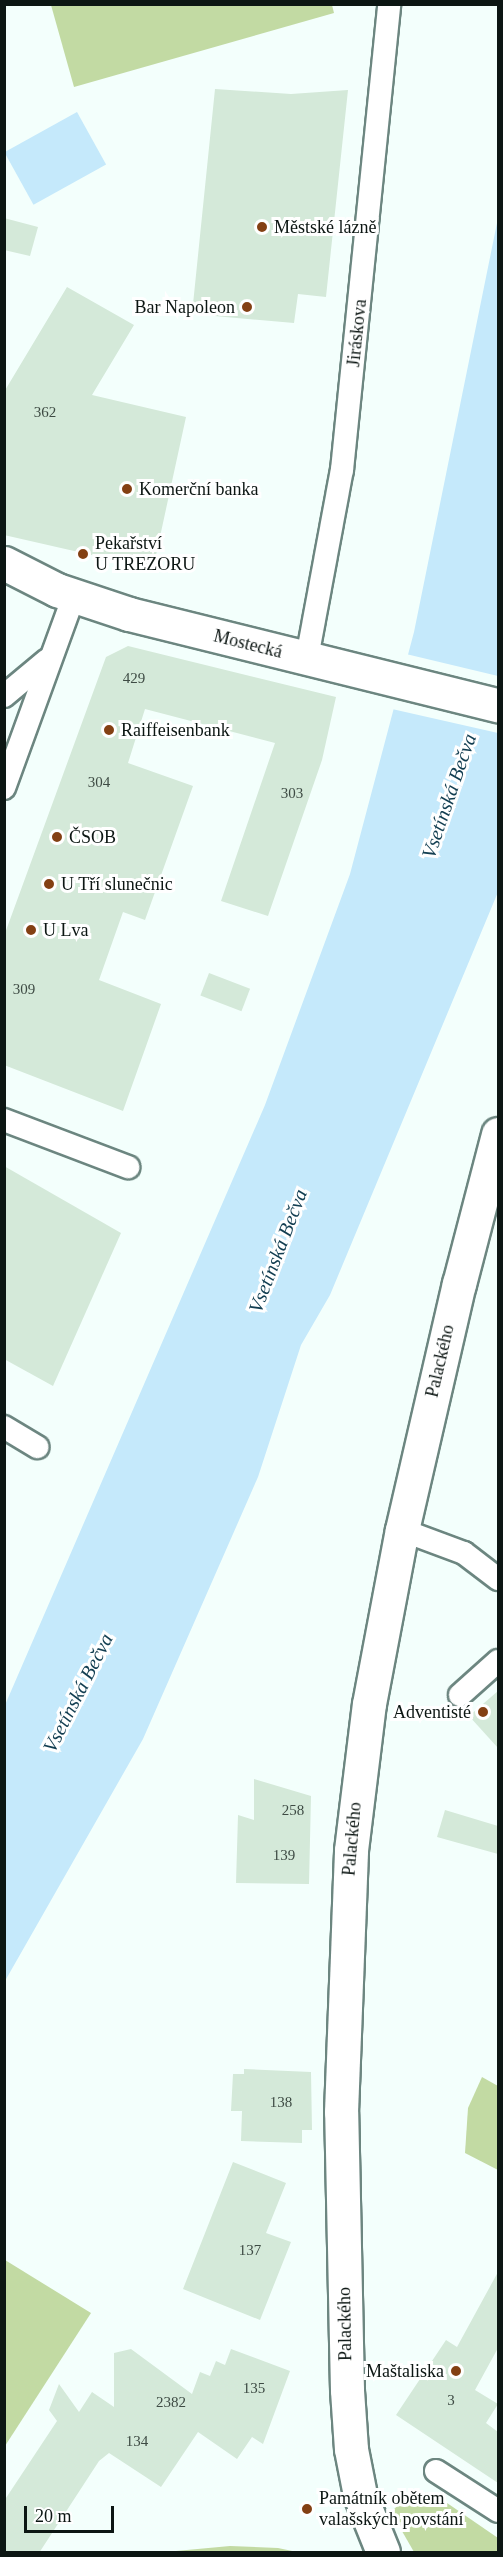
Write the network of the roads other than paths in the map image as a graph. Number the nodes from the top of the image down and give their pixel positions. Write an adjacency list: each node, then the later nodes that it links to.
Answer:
1 (389, 4): 4 (street, Jiráskova)
2 (4, 563): 3 (street, Mostecká)
3 (74, 596): 4 (street, Mostecká); 5 (street)
4 (308, 658): 7 (street, Mostecká)
5 (48, 659): 6 (street); 8 (street)
6 (4, 696)
7 (498, 705)
8 (4, 788)
9 (4, 1120): 11 (street)
10 (498, 1134): 14 (street, Palackého)
11 (128, 1167)
12 (4, 1427): 13 (street)
13 (37, 1448)
14 (402, 1530): 15 (street); 20 (street, Palackého)
15 (494, 1566)
16 (498, 1662): 17 (street)
17 (460, 1695)
18 (436, 2471): 19 (street)
19 (496, 2505)
20 (383, 2553)

